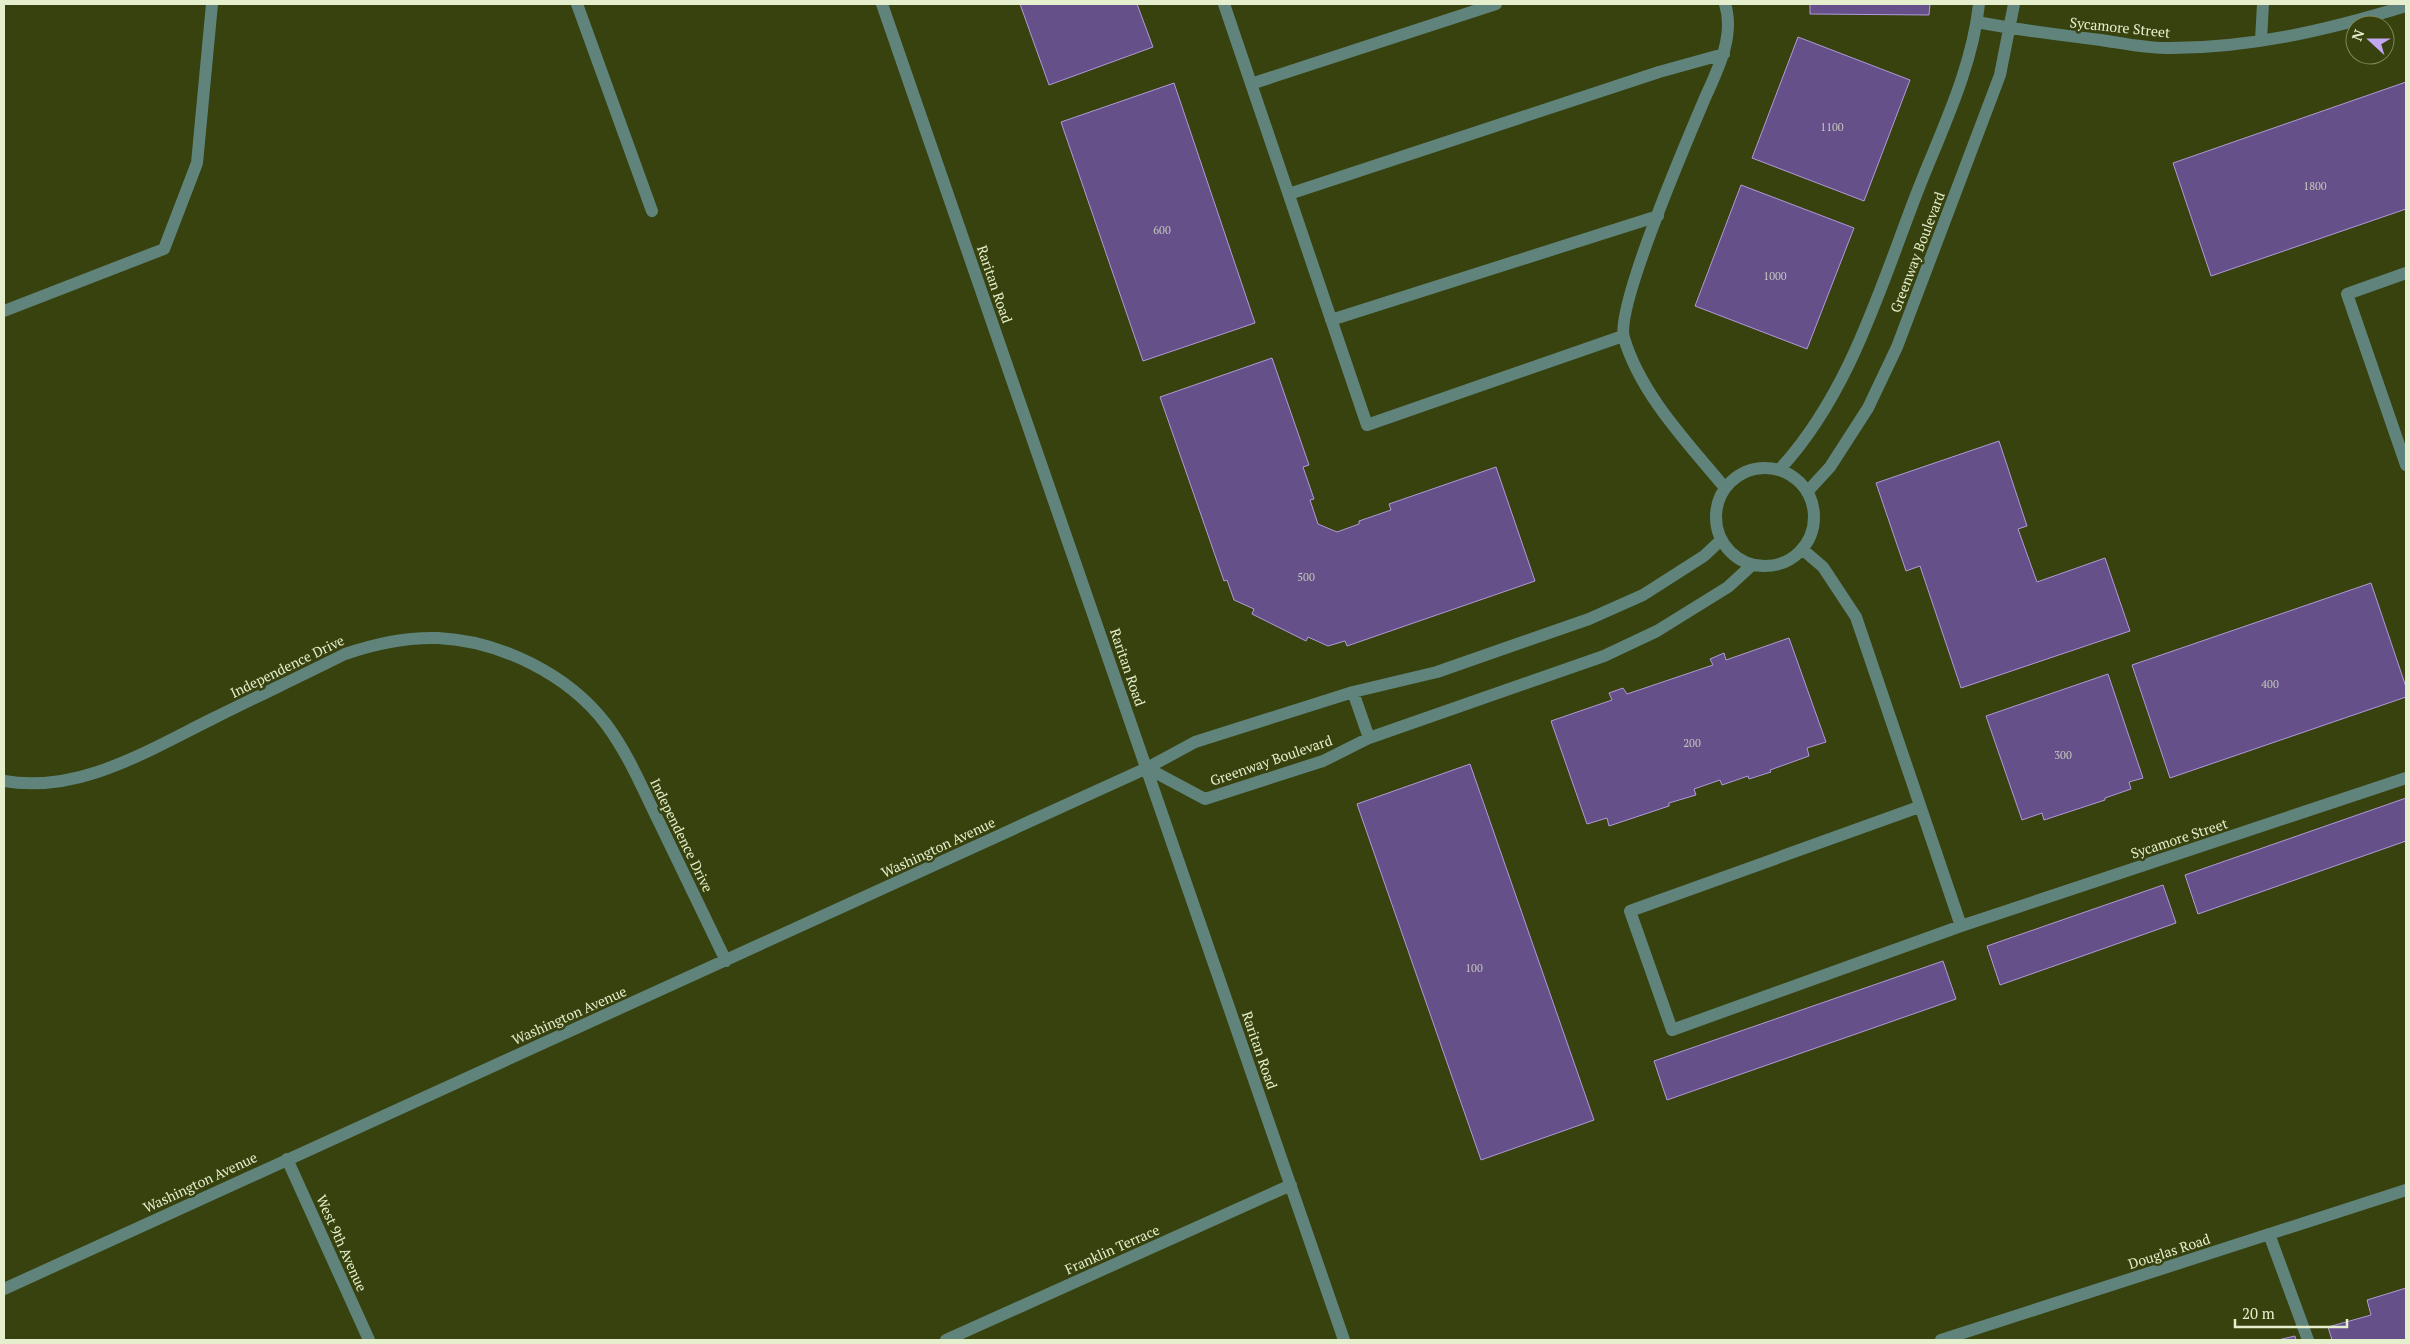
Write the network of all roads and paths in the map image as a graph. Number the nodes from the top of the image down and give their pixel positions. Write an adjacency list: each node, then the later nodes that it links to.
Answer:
1 (212, 4): 20 (street)
2 (577, 4): 17 (street)
3 (882, 4): 32 (street, Raritan Road)
4 (1224, 4): 15 (street)
5 (1496, 4): 15 (street)
6 (1725, 4): 14 (street)
7 (1979, 4): 11 (street, Greenway Boulevard)
8 (2014, 4): 12 (street, Greenway Boulevard)
9 (2263, 4): 13 (street)
10 (2406, 6): 13 (street, Sycamore Street)
11 (1977, 22): 12 (street, Sycamore Street); 24 (street, Greenway Boulevard)
12 (2011, 28): 13 (street, Sycamore Street); 26 (street, Greenway Boulevard)
13 (2262, 40)
14 (1724, 54): 16 (street); 18 (street)
15 (1251, 84): 16 (street)
16 (1289, 194): 21 (street)
17 (652, 211)
18 (1658, 216): 21 (street); 22 (street)
19 (2406, 273): 23 (street)
20 (4, 312)
21 (1332, 320): 22 (street)
22 (1623, 336): 25 (street)
23 (2406, 465)
24 (1779, 470): 25 (street); 26 (street)
25 (1725, 488): 27 (street)
26 (1807, 492): 28 (street)
27 (1721, 540): 29 (street); 30 (street)
28 (1802, 549): 29 (street); 35 (street)
29 (1752, 565): 31 (street, Greenway Boulevard)
30 (1353, 692): 31 (street); 32 (street)
31 (1369, 738): 32 (street, Greenway Boulevard)
32 (1147, 768): 37 (street, Washington Avenue); 39 (street, Raritan Road)
33 (2406, 778): 36 (street, Sycamore Street)
34 (4, 781): 37 (street, Independence Drive)
35 (1919, 807): 36 (street); 36 (street, Sycamore Street)
36 (1961, 926)
37 (726, 961): 38 (street, Washington Avenue)
38 (287, 1159): 42 (street, Washington Avenue); 43 (street, West 9th Avenue)
39 (1291, 1185): 44 (street, Franklin Terrace); 45 (street, Raritan Road)
40 (2406, 1190): 41 (street, Douglas Road)
41 (2269, 1234): 46 (street, Douglas Road); 47 (street)
42 (4, 1289)
43 (369, 1340)
44 (946, 1340)
45 (1344, 1340)
46 (1941, 1340)
47 (2308, 1340)

